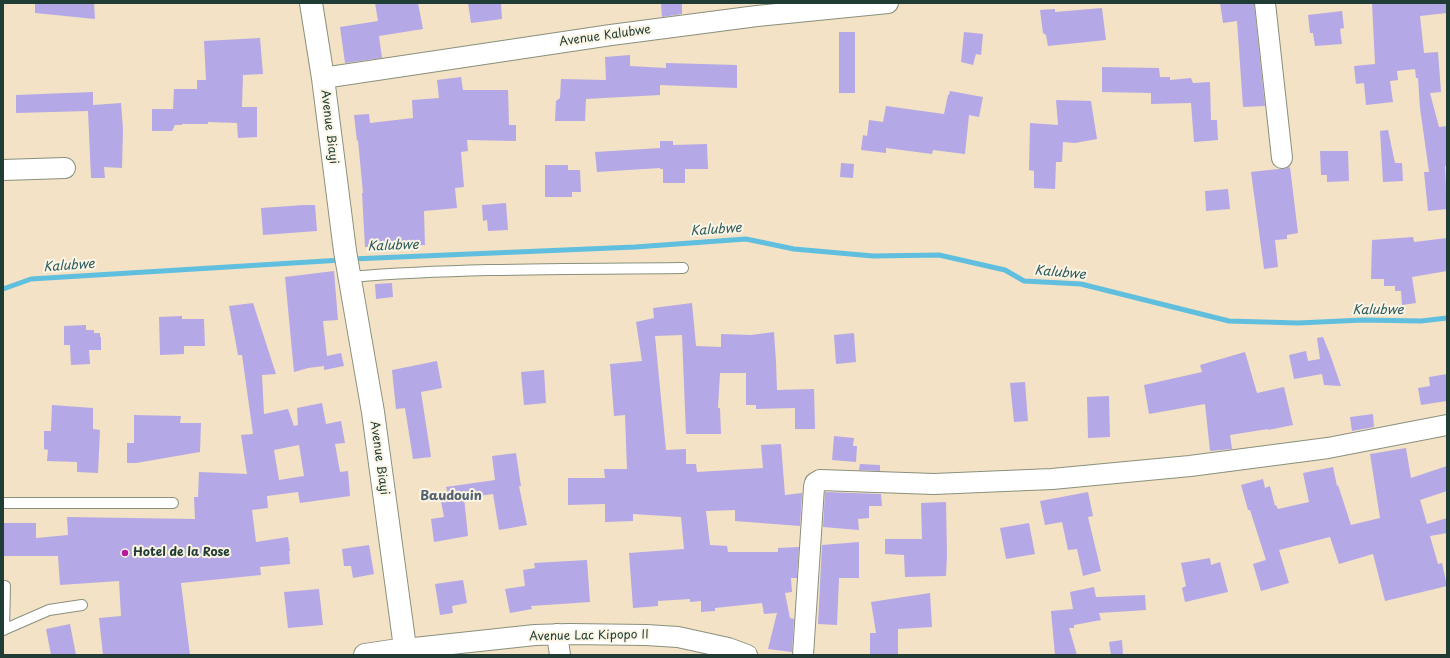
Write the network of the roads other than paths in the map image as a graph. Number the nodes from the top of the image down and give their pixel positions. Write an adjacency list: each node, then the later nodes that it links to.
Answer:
1 (312, 3): 4 (street, Avenue Biayi)
2 (888, 3): 4 (street, Avenue Kalubwe)
3 (1265, 3): 5 (street)
4 (323, 78): 8 (street, Avenue Biayi)
5 (1282, 158)
6 (65, 168): 7 (street)
7 (3, 170)
8 (348, 263): 9 (lane); 17 (street, Avenue Biayi)
9 (683, 268)
10 (1447, 425): 21 (street)
11 (3, 503): 12 (lane)
12 (173, 503)
13 (4, 586): 15 (lane)
14 (82, 605): 15 (lane)
15 (4, 630)
16 (557, 634): 17 (street, Avenue Lac Kipopo II); 19 (street); 20 (street, Avenue Lac Kipopo II)
17 (405, 652): 18 (street)
18 (365, 655)
19 (560, 655)
20 (747, 655)
21 (803, 655)

